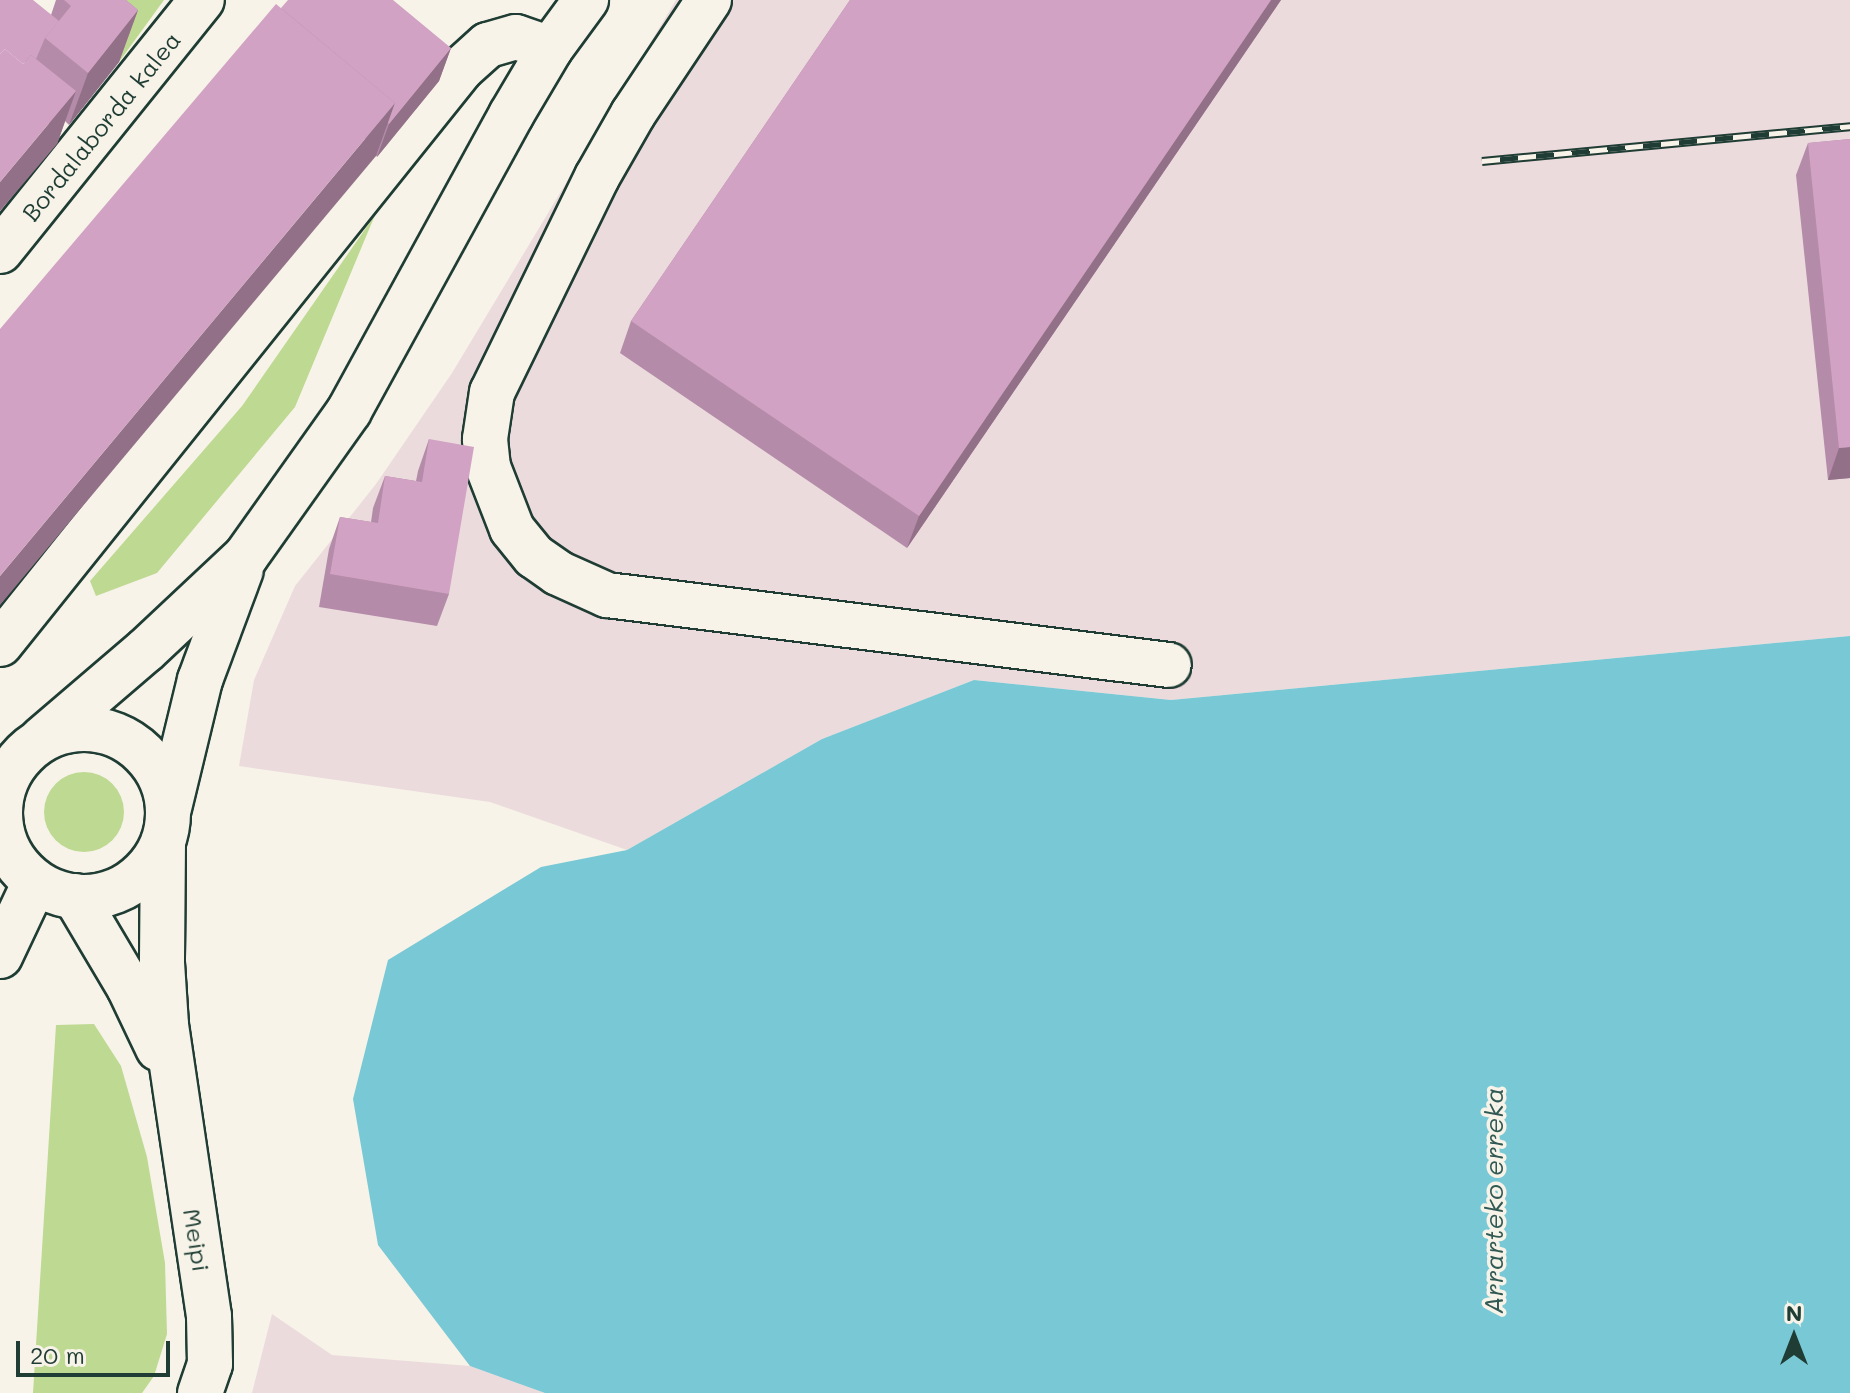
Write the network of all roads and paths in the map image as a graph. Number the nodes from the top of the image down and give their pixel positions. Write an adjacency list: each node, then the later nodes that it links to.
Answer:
1 (202, 0): 5 (street, Bordalaborda kalea)
2 (586, 0): 4 (street)
3 (709, 0): 8 (street)
4 (550, 49): 6 (street); 7 (street)
5 (0, 251)
6 (246, 556): 9 (street); 11 (street)
7 (0, 644)
8 (1169, 665)
9 (42, 739): 10 (street); 11 (street)
10 (3, 784): 12 (street)
11 (166, 825): 12 (street); 14 (street, Meipi)
12 (32, 878): 13 (street); 14 (street, Meipi)
13 (0, 956)
14 (173, 1086): 15 (street, Meipi)
15 (200, 1393)

